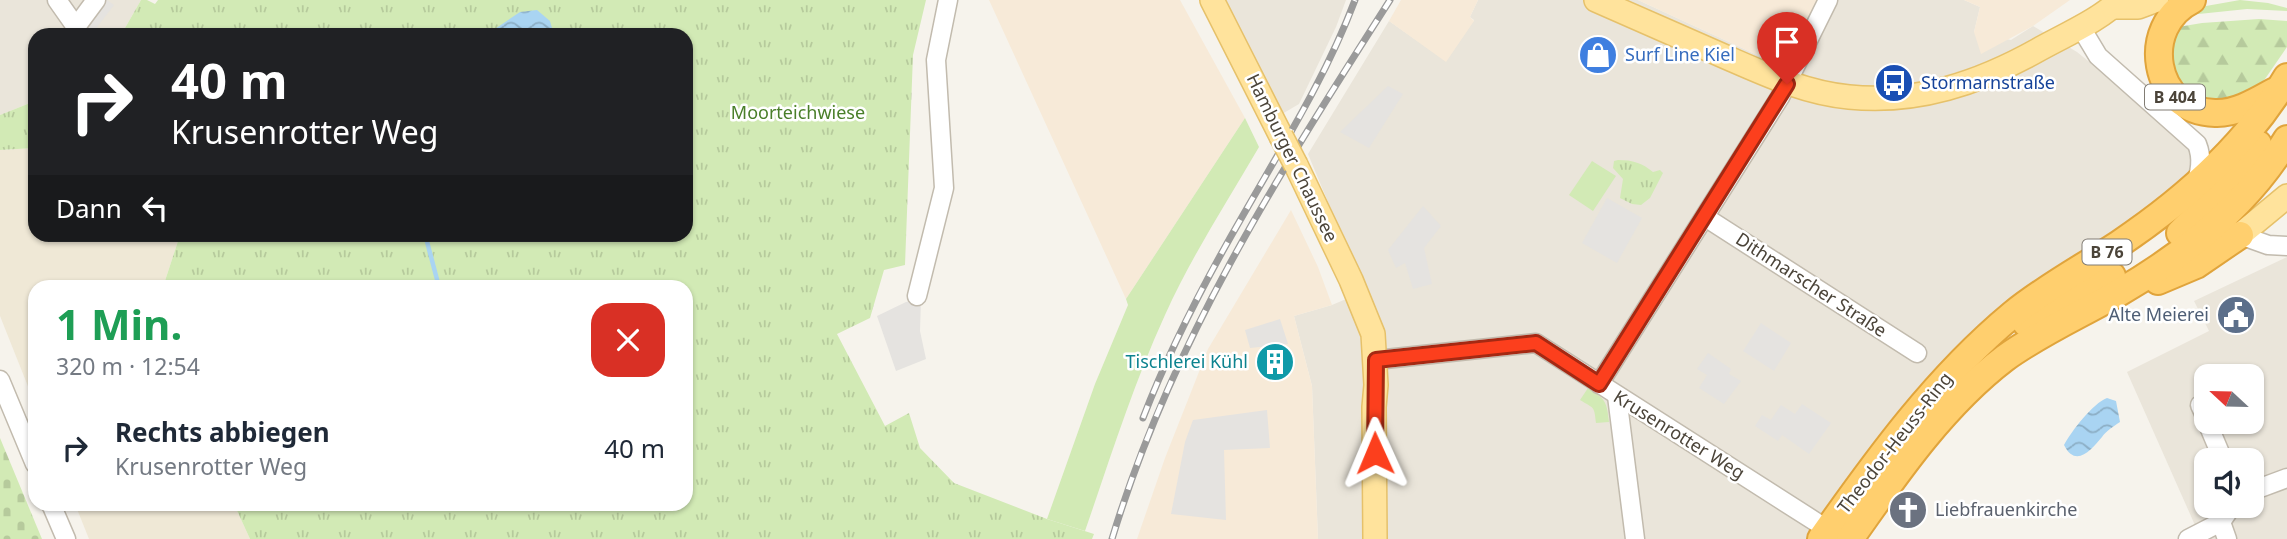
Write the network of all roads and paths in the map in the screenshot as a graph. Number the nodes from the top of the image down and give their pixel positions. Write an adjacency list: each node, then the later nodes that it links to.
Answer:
1 (57, 0): 2 (street)
2 (96, 0)
3 (948, 0): 20 (street)
4 (1212, 0): 21 (main road, Hamburger Chaussee, bridge)
5 (1595, 0): 11 (main road)
6 (1828, 0): 11 (street)
7 (2157, 0): 9 (main road)
8 (2192, 0): 12 (highway, B 404)
9 (2116, 3): 10 (main road)
10 (2080, 26): 11 (main road); 14 (street)
11 (1787, 84): 16 (street)
12 (2285, 90): 14 (highway, Theodor-Heuss-Ring / B 76); 19 (highway)
13 (2287, 139): 19 (highway, Theodor-Heuss-Ring / B 76)
14 (2195, 187): 27 (highway, Theodor-Heuss-Ring / B 76)
15 (2287, 195): 17 (main road)
16 (1705, 217): 22 (street, Dithmarscher Straße); 25 (street)
17 (2240, 235): 18 (street); 19 (highway)
18 (2287, 246)
19 (2112, 286): 27 (highway); 38 (highway, Theodor-Heuss-Ring / B 76)
20 (917, 296)
21 (1366, 319): 23 (main road, Hamburger Chaussee); 28 (main road, Hamburger Chaussee)
22 (1917, 353)
23 (1376, 360): 25 (street, Krusenrotter Weg); 28 (main road, Hamburger Chaussee)
24 (0, 380): 29 (street)
25 (1599, 384): 26 (street, Krusenrotter Weg)
26 (1617, 396): 33 (street, Krusenrotter Weg); 37 (street)
27 (1923, 404): 33 (highway, Theodor-Heuss-Ring / B 76)
28 (1374, 407): 36 (main road, Hamburger Chaussee)
29 (28, 447)
30 (2287, 478): 31 (street)
31 (2264, 487)
32 (54, 511): 35 (street)
33 (1819, 530)
34 (2224, 530): 39 (street)
35 (66, 539)
36 (1375, 539)
37 (1635, 539)
38 (1850, 539)
39 (2188, 539)

